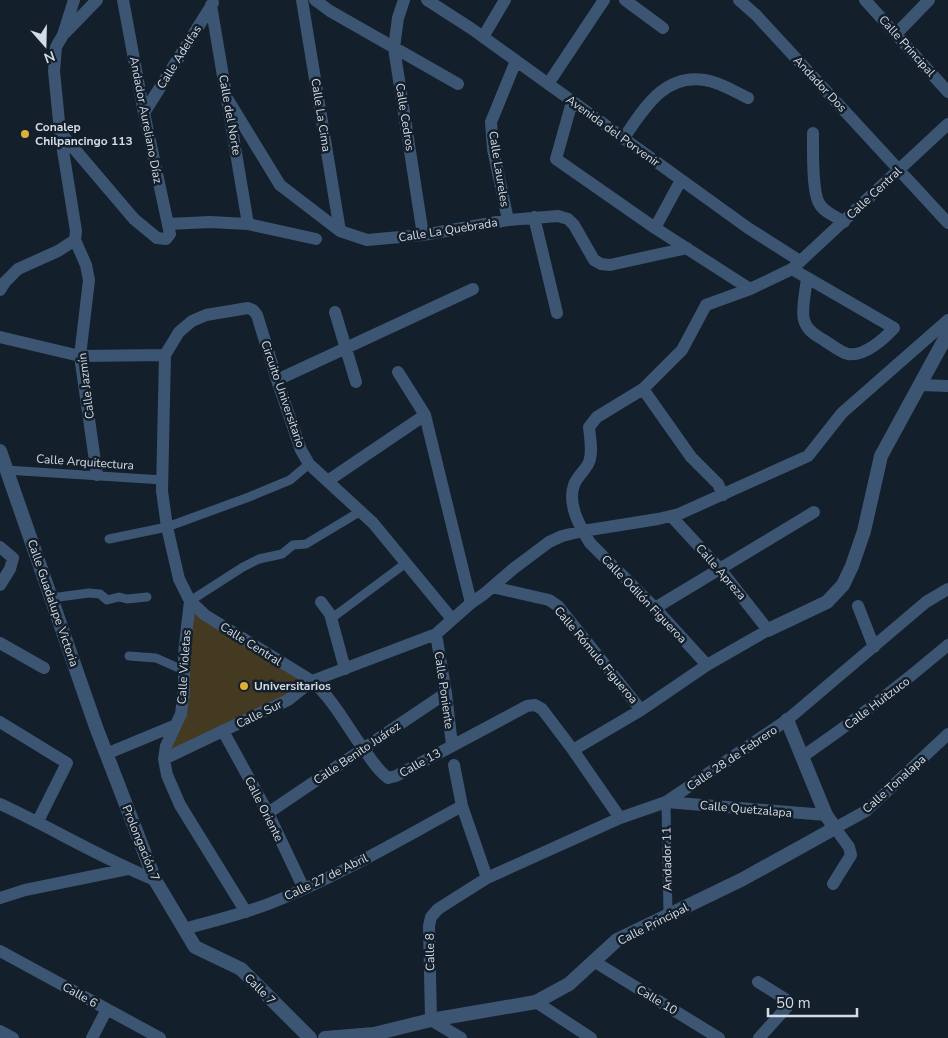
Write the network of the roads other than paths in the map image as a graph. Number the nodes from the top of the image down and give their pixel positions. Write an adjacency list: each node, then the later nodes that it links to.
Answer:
1 (74, 0): 19 (street)
2 (97, 0): 19 (street)
3 (123, 0): 29 (street, Andador Aureliano Díaz)
4 (302, 0): 43 (street, Calle La Cima)
5 (315, 0): 21 (street)
6 (404, 0): 21 (street, Calle Cedros)
7 (427, 0): 20 (street, Avenida del Porvenir)
8 (505, 0): 20 (street)
9 (604, 0): 24 (street)
10 (625, 0): 17 (street)
11 (739, 0): 16 (street, Andador Dos)
12 (759, 0): 16 (street)
13 (865, 0): 18 (street, Calle Principal)
14 (929, 0): 18 (street)
15 (213, 3): 27 (street, Calle del Norte); 29 (street, Calle Adelfas)
16 (751, 11): 34 (street, Andador Dos)
17 (662, 28)
18 (896, 34): 25 (street, Calle Principal)
19 (63, 35): 31 (street)
20 (483, 37): 22 (street, Avenida del Porvenir)
21 (394, 48): 23 (street); 44 (street, Calle Cedros)
22 (516, 61): 24 (street, Avenida del Porvenir); 37 (street, Calle Laureles)
23 (458, 84)
24 (548, 84): 28 (street, Avenida del Porvenir)
25 (948, 92)
26 (748, 98): 33 (street)
27 (228, 100): 41 (street, Calle del Norte); 43 (street, Calle La Quebrada)
28 (572, 102): 33 (street, Avenida del Porvenir); 42 (street)
29 (144, 113): 40 (street, Andador Aureliano Díaz)
30 (948, 124): 34 (street, Calle Central)
31 (60, 132): 40 (street, Andador Aureliano Díaz); 46 (street)
32 (812, 132): 38 (street)
33 (624, 139): 35 (street, Avenida del Porvenir)
34 (900, 169): 38 (street, Calle Central); 39 (street)
35 (681, 180): 42 (street); 48 (street, Avenida del Porvenir)
36 (534, 217): 37 (street, Calle La Quebrada); 47 (street, Calle La Quebrada); 54 (street)
37 (508, 220): 44 (street, Calle La Quebrada)
38 (844, 222): 48 (street, Calle Central)
39 (948, 223)
40 (168, 224): 41 (street)
41 (248, 224): 45 (street)
42 (655, 228): 47 (street)
43 (340, 231): 44 (street, Calle La Quebrada)
44 (423, 235)
45 (316, 239)
46 (75, 240): 52 (street); 60 (street, Calle Jazmín)
47 (686, 248): 51 (street)
48 (796, 265): 49 (street, Avenida del Porvenir); 51 (street, Calle Central)
49 (807, 278): 49 (street, Avenida del Porvenir)
50 (473, 289): 58 (street)
51 (750, 289): 66 (street, Calle Central)
52 (0, 290)
53 (335, 312): 58 (street)
54 (557, 313)
55 (948, 320): 74 (street)
56 (948, 333): 64 (street)
57 (0, 336): 60 (street)
58 (346, 348): 62 (street); 63 (street)
59 (166, 355): 60 (street); 62 (street, Circuito Universitario); 72 (street)
60 (80, 356): 71 (street, Calle Jazmín)
61 (398, 372): 67 (street)
62 (277, 380): 69 (street, Circuito Universitario)
63 (356, 382)
64 (921, 385): 65 (street); 96 (street)
65 (948, 386)
66 (642, 389): 74 (street); 79 (street, Calle Odilón Figueroa)
67 (425, 415): 73 (street); 91 (street)
68 (0, 451): 70 (street, Calle Guadalupe Victoria)
69 (309, 464): 73 (street, Circuito Universitario); 78 (street)
70 (6, 470): 71 (street, Calle Arquitectura); 88 (street, Calle Guadalupe Victoria)
71 (98, 475): 72 (street, Calle Arquitectura)
72 (163, 480): 78 (street)
73 (328, 480): 75 (street, Circuito Universitario)
74 (723, 495): 77 (street)
75 (361, 511): 82 (street, Circuito Universitario); 89 (street)
76 (814, 512): 83 (street)
77 (671, 516): 79 (street); 83 (street, Calle Apreza)
78 (167, 526): 80 (street); 89 (street)
79 (583, 531): 85 (street); 93 (street, Calle Odilón Figueroa)
80 (109, 539)
81 (0, 547): 84 (street)
82 (406, 563): 94 (street); 95 (street, Circuito Universitario)
83 (720, 569): 93 (street); 96 (street, Calle Apreza)
84 (0, 585)
85 (492, 587): 91 (street); 108 (street, Calle Rómulo Figueroa)
86 (948, 589): 100 (street, Calle 28 de Febrero)
87 (147, 597): 88 (street)
88 (51, 598): 117 (street, Calle Guadalupe Victoria)
89 (190, 601): 105 (street, Calle Violetas); 106 (street, Calle Central)
90 (320, 602): 94 (street)
91 (471, 603): 95 (street)
92 (858, 606): 100 (street)
93 (655, 608): 102 (street, Calle Odilón Figueroa)
94 (332, 618): 104 (street)
95 (452, 619): 97 (street)
96 (768, 630): 102 (street)
97 (436, 634): 104 (street, Calle Sur); 107 (street, Calle Poniente)
98 (0, 643): 103 (street)
99 (948, 645): 118 (street, Calle Huitzuco)
100 (874, 647): 109 (street, Calle 28 de Febrero)
101 (129, 656): 105 (street)
102 (707, 665): 108 (street)
103 (44, 668)
104 (345, 669): 106 (street, Calle Sur)
105 (183, 670): 111 (street, Calle Violetas)
106 (312, 681): 112 (street, Calle Sur); 115 (street, Calle Central)
107 (446, 693): 114 (street, Calle Poniente); 115 (street, Calle Benito Juárez)
108 (641, 710): 116 (street)
109 (787, 720): 118 (street); 122 (street, Calle 28 de Febrero)
110 (0, 722): 128 (street)
111 (176, 725): 117 (street); 119 (street, Calle Violetas)
112 (223, 731): 119 (street, Calle Sur); 125 (street, Calle Oriente)
113 (948, 734): 129 (street, Calle Tonalapa)
114 (452, 745): 116 (street, Calle 13); 121 (street, Calle 13)
115 (363, 749): 121 (street, Calle Central); 125 (street, Calle Benito Juárez)
116 (573, 750): 127 (street)
117 (106, 754): 132 (street, Prolongación 7)
118 (802, 757): 126 (street)
119 (164, 759): 136 (street)
120 (454, 765): 124 (street)
121 (388, 778)
122 (666, 802): 126 (street, Calle Quetzalapa); 127 (street, Calle 28 de Febrero); 137 (street, Andador 11)
123 (0, 804): 128 (street)
124 (462, 806): 131 (street); 134 (street, Calle 27 de Abril)
125 (268, 813): 134 (street, Calle Oriente)
126 (826, 815): 129 (street)
127 (620, 818): 131 (street, Calle 28 de Febrero)
128 (38, 821): 130 (street)
129 (835, 828): 133 (street); 137 (street, Calle Principal)
130 (128, 869): 132 (street); 135 (street)
131 (486, 878): 144 (street, Calle 8)
132 (155, 880): 138 (street, Prolongación 7)
133 (833, 884)
134 (304, 889): 136 (street, Calle 27 de Abril)
135 (0, 898)
136 (246, 912): 138 (street, Calle 27 de Abril)
137 (668, 915): 140 (street, Calle Principal)
138 (184, 929): 149 (street, Calle 7)
139 (0, 951): 143 (street, Calle 6)
140 (595, 962): 142 (street, Calle Principal); 153 (street, Calle 10)
141 (758, 982): 154 (street)
142 (536, 1002): 144 (street, Calle Principal); 152 (street)
143 (106, 1009): 147 (street); 148 (street, Calle 6)
144 (431, 1020): 150 (street, Calle Principal); 151 (street)
145 (0, 1031): 146 (street)
146 (14, 1038)
147 (92, 1038)
148 (160, 1038)
149 (310, 1038)
150 (325, 1038)
151 (462, 1038)
152 (591, 1038)
153 (719, 1038)
154 (759, 1038)

